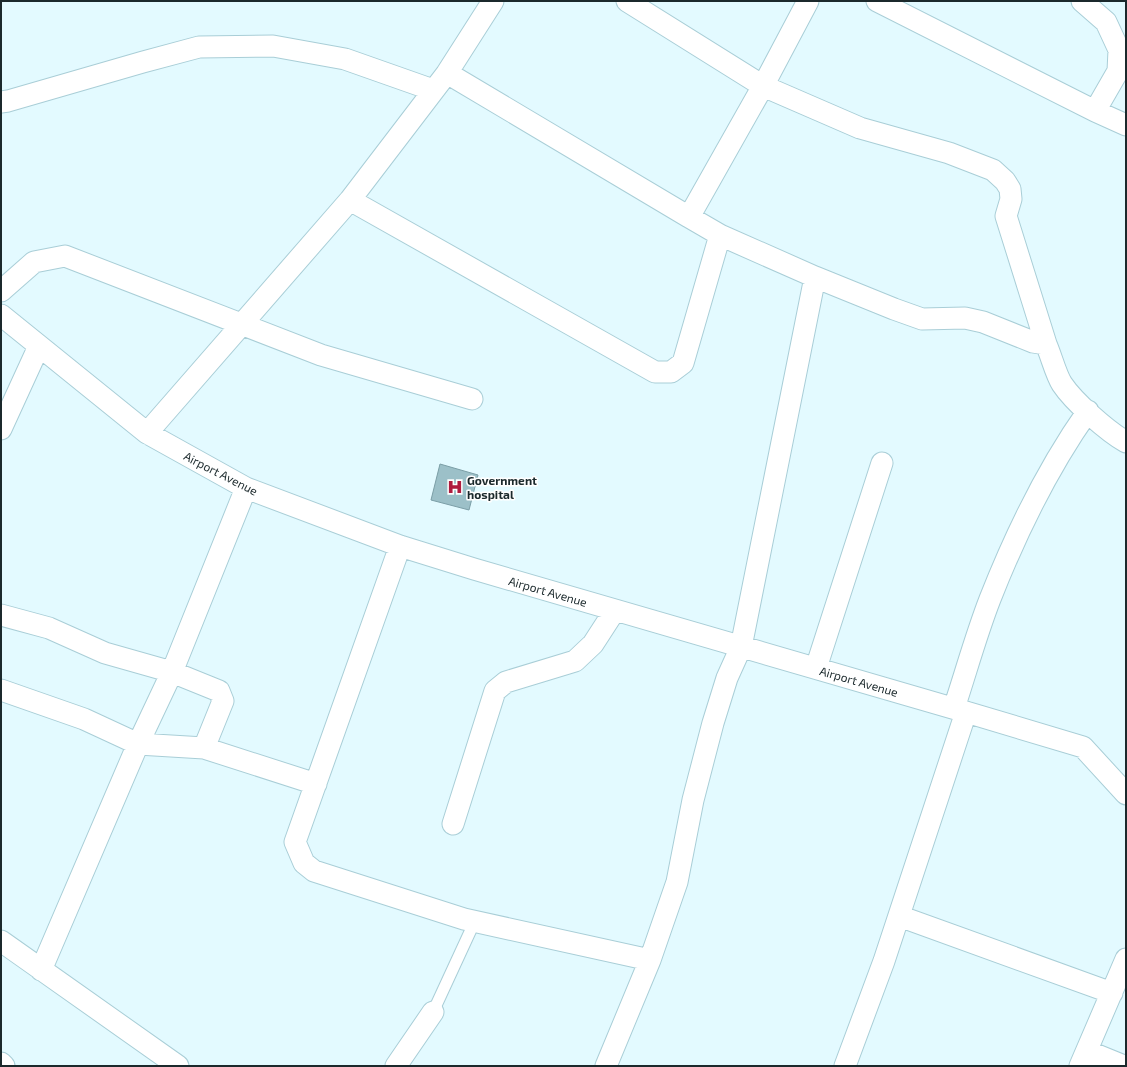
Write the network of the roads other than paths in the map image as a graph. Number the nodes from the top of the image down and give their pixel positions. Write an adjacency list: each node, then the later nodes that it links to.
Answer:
1 (493, 1): 6 (street)
2 (627, 1): 7 (street)
3 (808, 1): 7 (street)
4 (877, 1): 10 (street)
5 (1082, 1): 10 (street)
6 (447, 73): 8 (street); 13 (street)
7 (763, 86): 13 (street); 19 (street)
8 (434, 90): 9 (street); 12 (street)
9 (1, 102)
10 (1095, 111): 11 (street)
11 (1126, 125)
12 (350, 200): 14 (street); 18 (street)
13 (690, 217): 14 (street)
14 (720, 235): 15 (street)
15 (815, 277): 19 (street); 31 (street)
16 (1, 291): 18 (street)
17 (1, 315): 20 (street, Airport Avenue)
18 (241, 325): 21 (street); 24 (street)
19 (1046, 344): 22 (street)
20 (39, 346): 23 (street); 24 (street, Airport Avenue)
21 (472, 399)
22 (1088, 411): 25 (street); 35 (street)
23 (1, 429)
24 (146, 433): 27 (street, Airport Avenue)
25 (1125, 440)
26 (882, 463): 32 (street)
27 (246, 488): 28 (street, Airport Avenue); 33 (street)
28 (400, 546): 29 (street, Airport Avenue); 38 (street)
29 (615, 610): 31 (street, Airport Avenue); 40 (street)
30 (1, 615): 33 (street)
31 (741, 647): 32 (street, Airport Avenue); 45 (street)
32 (816, 668): 35 (street, Airport Avenue)
33 (172, 672): 36 (street); 37 (street)
34 (1, 690): 36 (street)
35 (960, 710): 39 (street, Airport Avenue); 41 (street)
36 (138, 744): 37 (street); 46 (street)
37 (204, 748): 38 (street)
38 (316, 784): 42 (street)
39 (1126, 794)
40 (454, 824)
41 (899, 916): 47 (street); 55 (street)
42 (474, 921): 45 (street); 48 (lane)
43 (1, 941): 46 (street)
44 (1126, 959): 47 (street)
45 (650, 960): 54 (street)
46 (42, 970): 52 (street)
47 (1112, 993): 49 (street)
48 (432, 1012): 53 (street)
49 (1084, 1058): 56 (street)
50 (1, 1064): 51 (street)
51 (4, 1066)
52 (178, 1066)
53 (396, 1066)
54 (606, 1066)
55 (844, 1066)
56 (1124, 1066)

